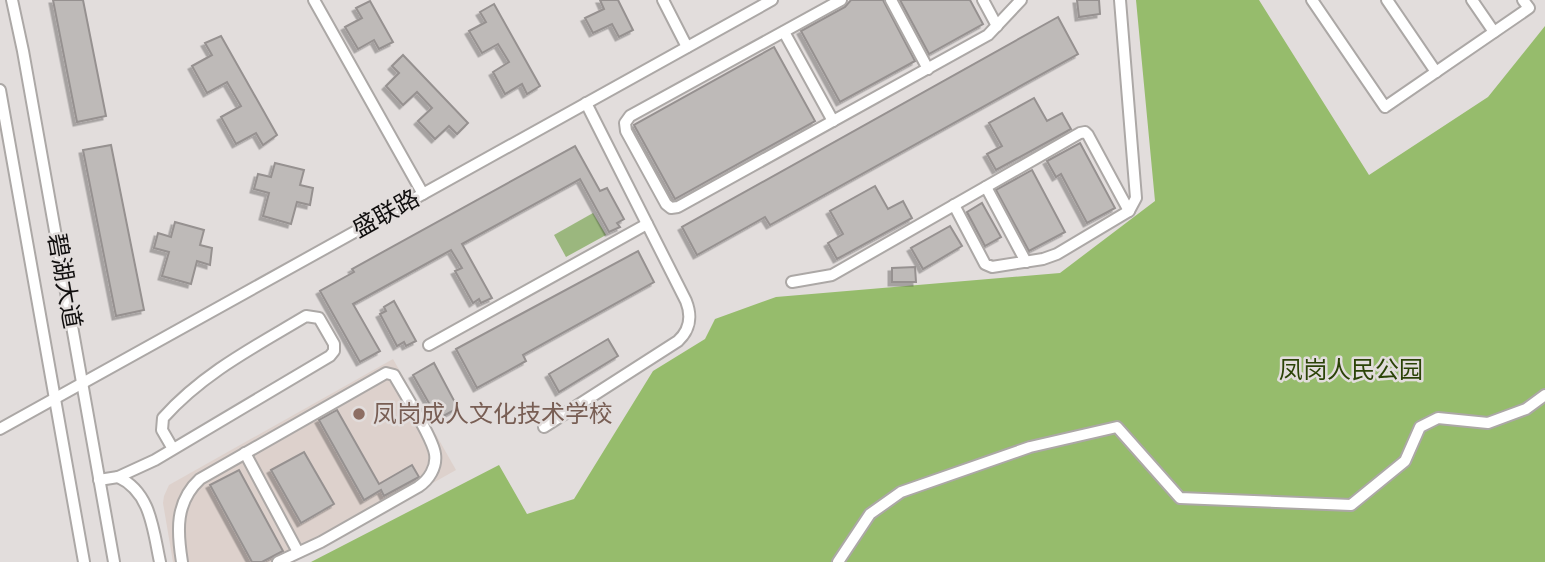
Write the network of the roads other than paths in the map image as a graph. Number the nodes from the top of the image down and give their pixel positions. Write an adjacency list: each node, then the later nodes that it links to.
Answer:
1 (12, 0): 31 (street, 碧湖大道)
2 (314, 0): 24 (street)
3 (663, 0): 17 (street)
4 (772, 0): 17 (street, 盛联路)
5 (841, 0): 15 (street)
6 (891, 0): 18 (street)
7 (983, 0): 14 (street)
8 (1021, 0): 14 (street)
9 (1120, 0): 26 (street)
10 (1312, 0): 19 (street)
11 (1387, 0): 19 (street)
12 (1472, 0): 16 (street)
13 (1523, 0): 16 (street)
14 (998, 26): 18 (street)
15 (784, 32): 22 (street); 22 (street)
16 (1494, 32): 19 (street)
17 (687, 47): 21 (street, 盛联路)
18 (928, 69): 22 (street)
19 (1436, 72)
20 (0, 90): 33 (street, 碧湖大道)
21 (586, 103): 24 (street, 盛联路); 27 (street)
22 (833, 121)
23 (986, 187): 25 (street); 26 (street); 28 (street)
24 (423, 194): 31 (street, 盛联路)
25 (954, 205): 28 (street); 29 (street)
26 (1129, 211): 28 (street)
27 (647, 225): 30 (street); 34 (street)
28 (1026, 262)
29 (792, 282)
30 (429, 345)
31 (82, 383): 33 (street, 盛联路); 39 (street, 碧湖大道)
32 (1545, 395): 46 (street)
33 (55, 398): 35 (street, 盛联路); 41 (street, 碧湖大道)
34 (544, 427)
35 (0, 429)
36 (173, 449): 36 (street); 38 (street)
37 (245, 453): 40 (street); 40 (street); 44 (street)
38 (118, 477): 39 (street); 43 (street)
39 (99, 480): 42 (street, 碧湖大道)
40 (298, 552): 45 (street)
41 (84, 562)
42 (114, 562)
43 (160, 562)
44 (182, 562)
45 (278, 562)
46 (838, 562)

